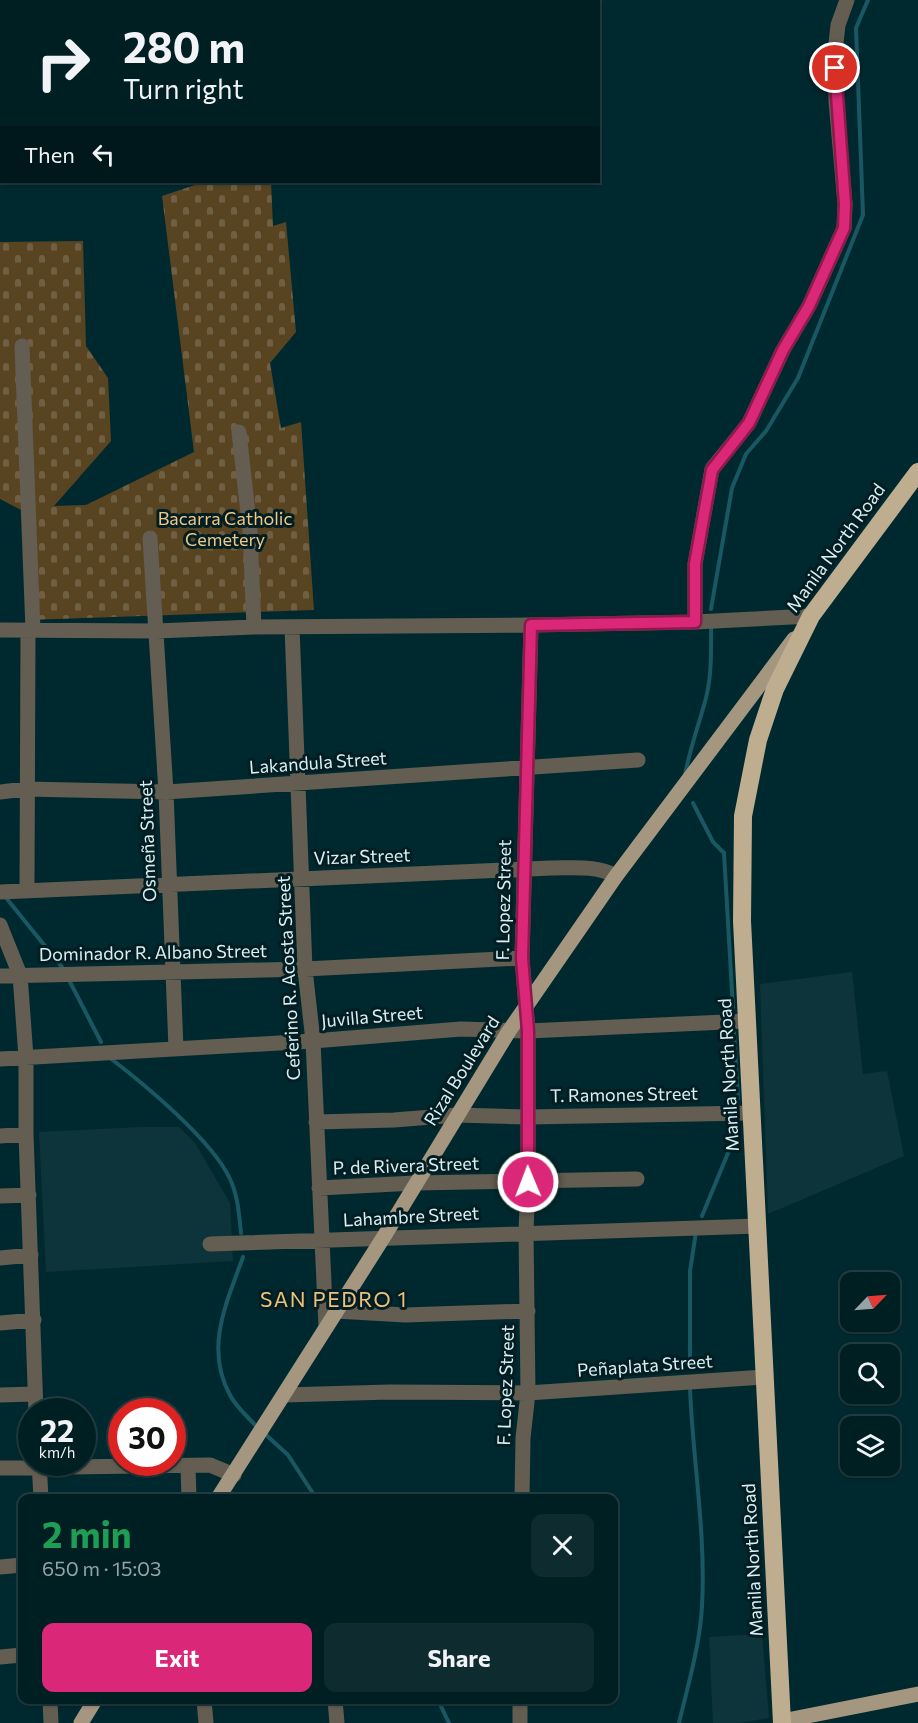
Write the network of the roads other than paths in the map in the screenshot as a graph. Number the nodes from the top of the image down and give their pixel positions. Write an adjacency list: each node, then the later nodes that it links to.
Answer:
1 (847, 0): 7 (street)
2 (22, 346): 12 (street)
3 (239, 432): 9 (street)
4 (918, 472): 6 (highway, Manila North Road)
5 (150, 538): 13 (street, Osmeña Street)
6 (809, 619): 7 (street); 21 (main road, Rizal Boulevard); 33 (highway, Manila North Road)
7 (695, 622): 8 (street)
8 (531, 625): 10 (street); 15 (street, F. Lopez Street)
9 (254, 627): 10 (street); 13 (street)
10 (292, 627): 16 (street, Ceferino R. Acosta Street)
11 (0, 630): 12 (street)
12 (30, 630): 13 (street); 17 (street)
13 (156, 631): 19 (street, Osmeña Street)
14 (638, 760): 15 (street, Lakandula Street)
15 (525, 768): 16 (street, Lakandula Street); 20 (street, F. Lopez Street)
16 (300, 784): 19 (street, Lakandula Street); 22 (street, Ceferino R. Acosta Street)
17 (25, 789): 18 (street, Lakandula Street); 19 (street, Lakandula Street); 24 (street)
18 (0, 792)
19 (166, 792): 23 (street, Osmeña Street)
20 (525, 870): 21 (street, Vizar Street); 22 (street, Vizar Street); 27 (street, F. Lopez Street)
21 (616, 876): 32 (main road, Rizal Boulevard)
22 (304, 879): 23 (street, Vizar Street); 28 (street, Ceferino R. Acosta Street)
23 (169, 886): 24 (street, Vizar Street); 29 (street, Osmeña Street)
24 (27, 890): 25 (street, Vizar Street)
25 (0, 892)
26 (0, 926): 30 (street)
27 (522, 958): 28 (street, Dominador R. Albano Street); 32 (street, F. Lopez Street)
28 (305, 969): 29 (street, Dominador R. Albano Street); 36 (street, Ceferino R. Acosta Street)
29 (173, 972): 30 (street, Dominador R. Albano Street); 37 (street, Osmeña Street)
30 (20, 975): 31 (street, Dominador R. Albano Street); 38 (street)
31 (0, 976)
32 (525, 1010): 34 (main road, Rizal Boulevard); 35 (street, F. Lopez Street)
33 (747, 1021): 35 (street, Juvilla Street); 40 (highway, Manila North Road)
34 (509, 1031): 35 (street, Juvilla Street); 36 (street, Juvilla Street); 41 (main road, Rizal Boulevard)
35 (528, 1031): 42 (street, F. Lopez Street)
36 (313, 1041): 37 (street, Juvilla Street); 43 (street, Ceferino R. Acosta Street)
37 (176, 1049): 38 (street, Juvilla Street)
38 (26, 1057): 39 (street, Juvilla Street); 44 (street)
39 (0, 1059)
40 (752, 1113): 42 (street, T. Ramones Street); 52 (highway, Manila North Road)
41 (457, 1115): 42 (street, T. Ramones Street); 43 (street, T. Ramones Street); 48 (main road, Rizal Boulevard)
42 (527, 1117): 47 (street, F. Lopez Street)
43 (316, 1122): 49 (street, Ceferino R. Acosta Street)
44 (26, 1134): 45 (street); 50 (street)
45 (0, 1136)
46 (637, 1179): 47 (street, P. de Rivera Street)
47 (528, 1182): 48 (street, P. de Rivera Street); 53 (street, F. Lopez Street)
48 (415, 1183): 49 (street, P. de Rivera Street); 54 (main road, Rizal Boulevard)
49 (320, 1188): 55 (street, Ceferino R. Acosta Street)
50 (29, 1195): 51 (street); 57 (street)
51 (0, 1196)
52 (758, 1226): 53 (street, Lahambre Street); 64 (highway, Manila North Road)
53 (526, 1232): 54 (street, Lahambre Street); 60 (street, F. Lopez Street)
54 (383, 1238): 55 (street, Lahambre Street); 59 (main road, Rizal Boulevard)
55 (322, 1241): 56 (street, Lahambre Street); 63 (street, Ceferino R. Acosta Street)
56 (210, 1244)
57 (31, 1255): 58 (street); 61 (street)
58 (0, 1258)
59 (336, 1311): 60 (street); 63 (main road, Rizal Boulevard)
60 (528, 1311): 65 (street, F. Lopez Street)
61 (34, 1320): 62 (street); 66 (street)
62 (0, 1323)
63 (326, 1327): 69 (main road, Rizal Boulevard)
64 (765, 1377): 65 (street, Peñaplata Street); 90 (highway, Manila North Road)
65 (528, 1393): 69 (street, Peñaplata Street); 79 (street, F. Lopez Street)
66 (35, 1394): 67 (street); 68 (street)
67 (0, 1395)
68 (35, 1398)
69 (281, 1400): 74 (main road, Rizal Boulevard)
70 (96, 1465): 72 (street)
71 (18, 1466): 73 (street)
72 (188, 1466): 74 (street); 77 (street)
73 (0, 1468)
74 (234, 1475): 78 (main road, Rizal Boulevard)
75 (39, 1476): 76 (street)
76 (40, 1494)
77 (189, 1494)
78 (221, 1494)
79 (522, 1494)
80 (18, 1565): 81 (street)
81 (0, 1567)
82 (18, 1655): 83 (street)
83 (0, 1657)
84 (918, 1694): 90 (main road)
85 (50, 1704): 91 (street)
86 (93, 1704): 92 (main road)
87 (204, 1704): 93 (street)
88 (335, 1704): 94 (street)
89 (520, 1704): 95 (street)
90 (778, 1722)
91 (51, 1723)
92 (81, 1723)
93 (206, 1723)
94 (337, 1723)
95 (520, 1723)

